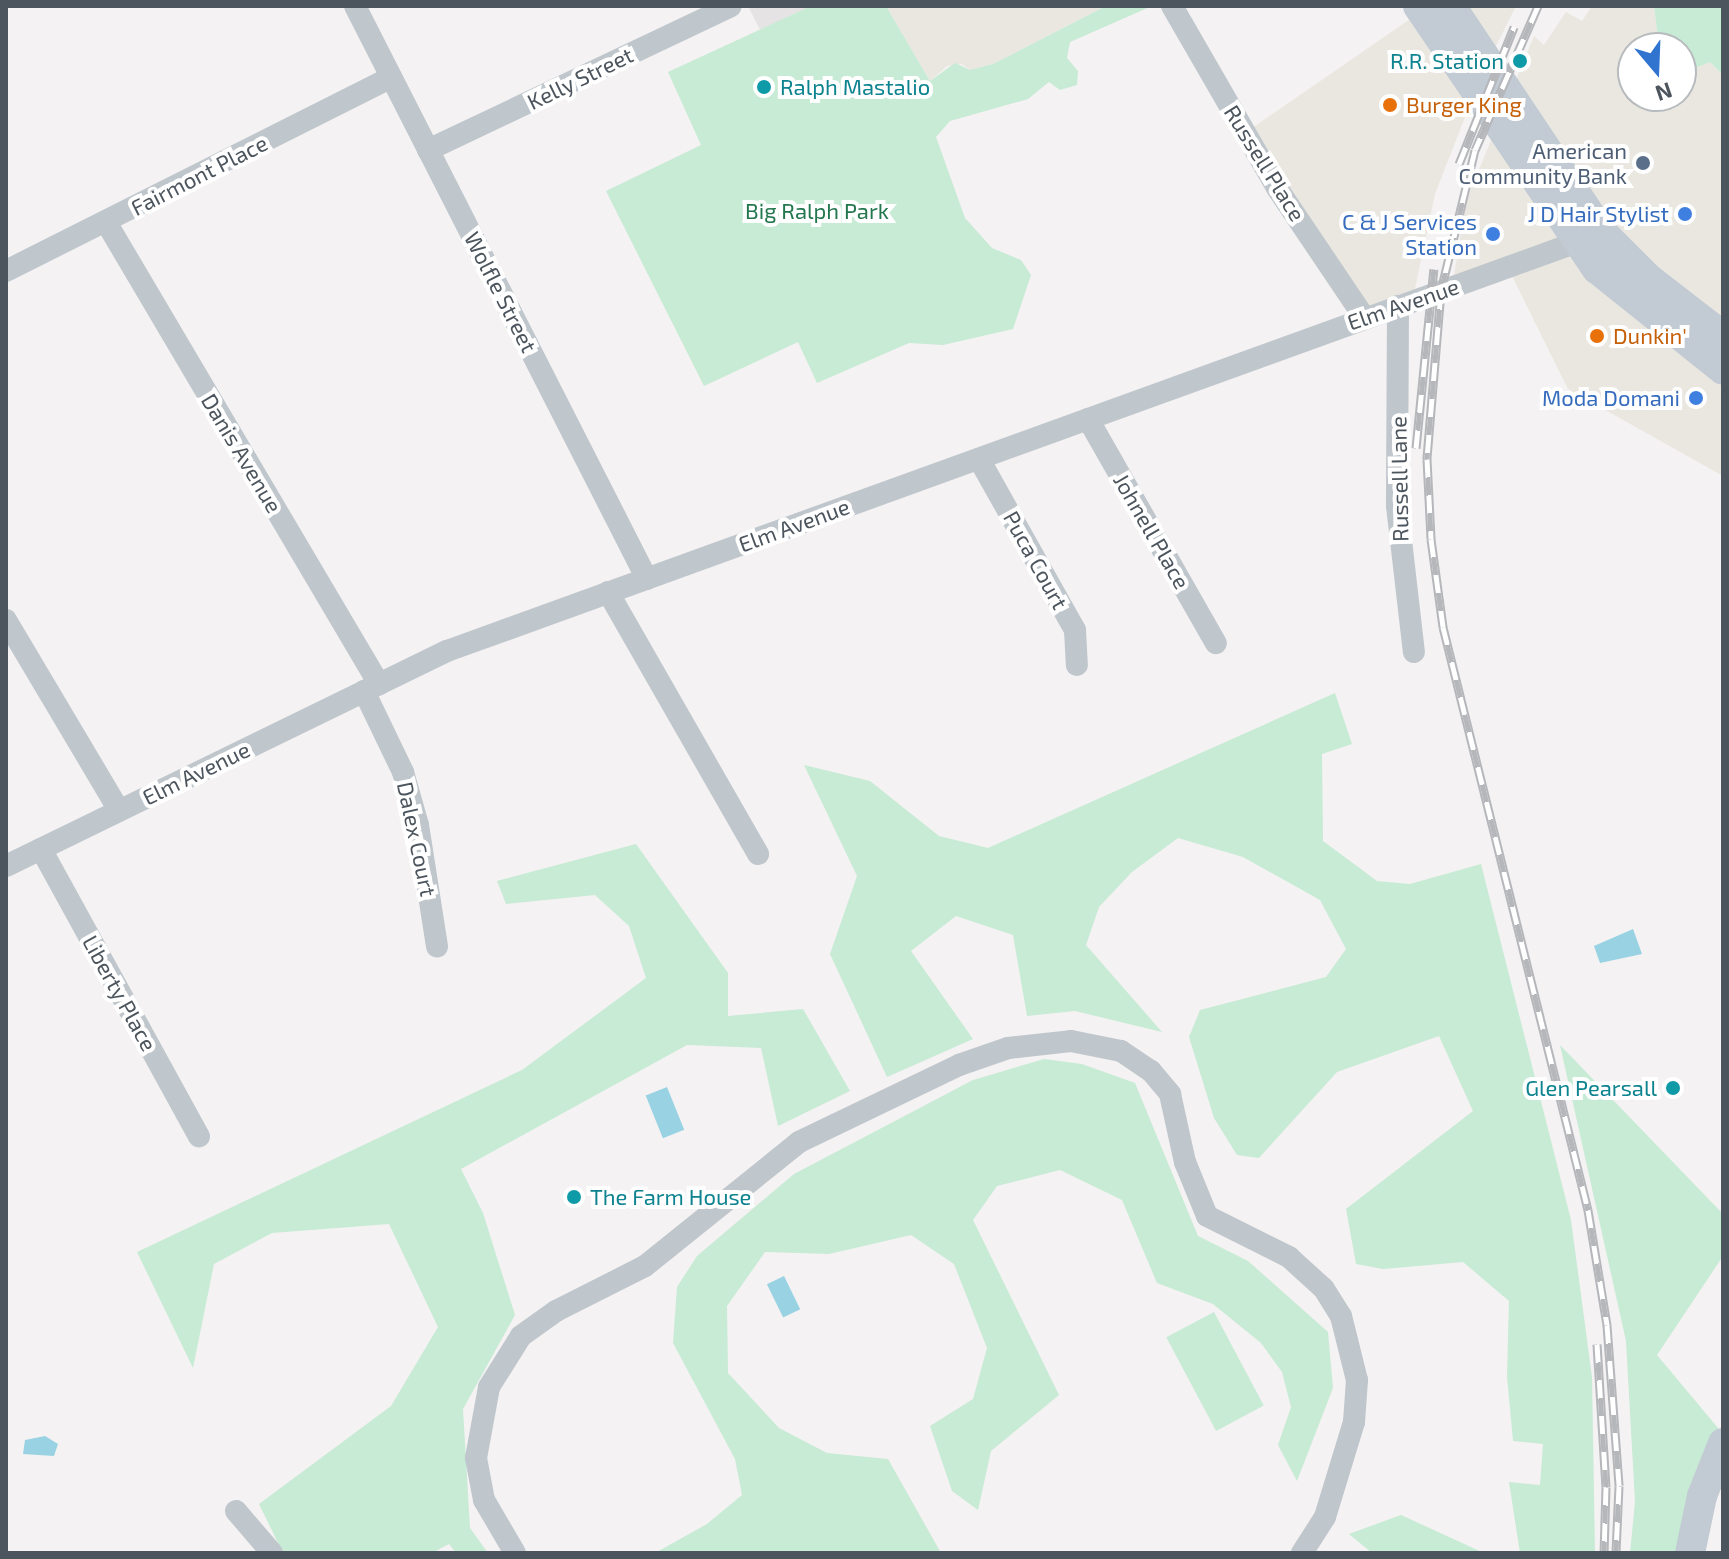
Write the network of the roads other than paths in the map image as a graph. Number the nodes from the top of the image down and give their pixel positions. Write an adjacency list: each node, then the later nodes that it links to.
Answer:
1 (355, 6): 6 (street, Wolfle Street)
2 (731, 6): 7 (street, Kelly Street)
3 (1172, 6): 12 (street, Russell Place)
4 (1418, 6): 9 (main road)
5 (1451, 6): 9 (main road)
6 (391, 77): 7 (street, Wolfle Street); 8 (street, Fairmont Place)
7 (428, 150): 17 (street, Wolfle Street)
8 (106, 222): 10 (street, Fairmont Place); 23 (street, Danis Avenue)
9 (1588, 237): 11 (street, Elm Avenue); 13 (main road); 14 (main road)
10 (6, 271)
11 (1398, 306): 12 (street, Elm Avenue); 21 (street, Russell Lane)
12 (1364, 317): 15 (street, Elm Avenue)
13 (1723, 336)
14 (1723, 370)
15 (1088, 419): 16 (street, Elm Avenue); 20 (street, Johnell Place)
16 (979, 459): 17 (street, Elm Avenue); 22 (street, Puca Court)
17 (647, 579): 18 (street, Elm Avenue)
18 (608, 592): 23 (street, Elm Avenue); 26 (street)
19 (6, 620): 24 (street)
20 (1216, 643)
21 (1414, 652)
22 (1077, 665)
23 (372, 687): 24 (street, Elm Avenue); 28 (street, Dalex Court)
24 (119, 810): 25 (street, Elm Avenue)
25 (41, 849): 27 (street, Elm Avenue); 29 (street, Liberty Place)
26 (758, 854)
27 (6, 866)
28 (437, 947)
29 (199, 1136)
30 (1723, 1443): 35 (main road)
31 (236, 1511): 32 (street)
32 (272, 1553)
33 (515, 1553): 34 (street)
34 (1302, 1553)
35 (1690, 1553)

